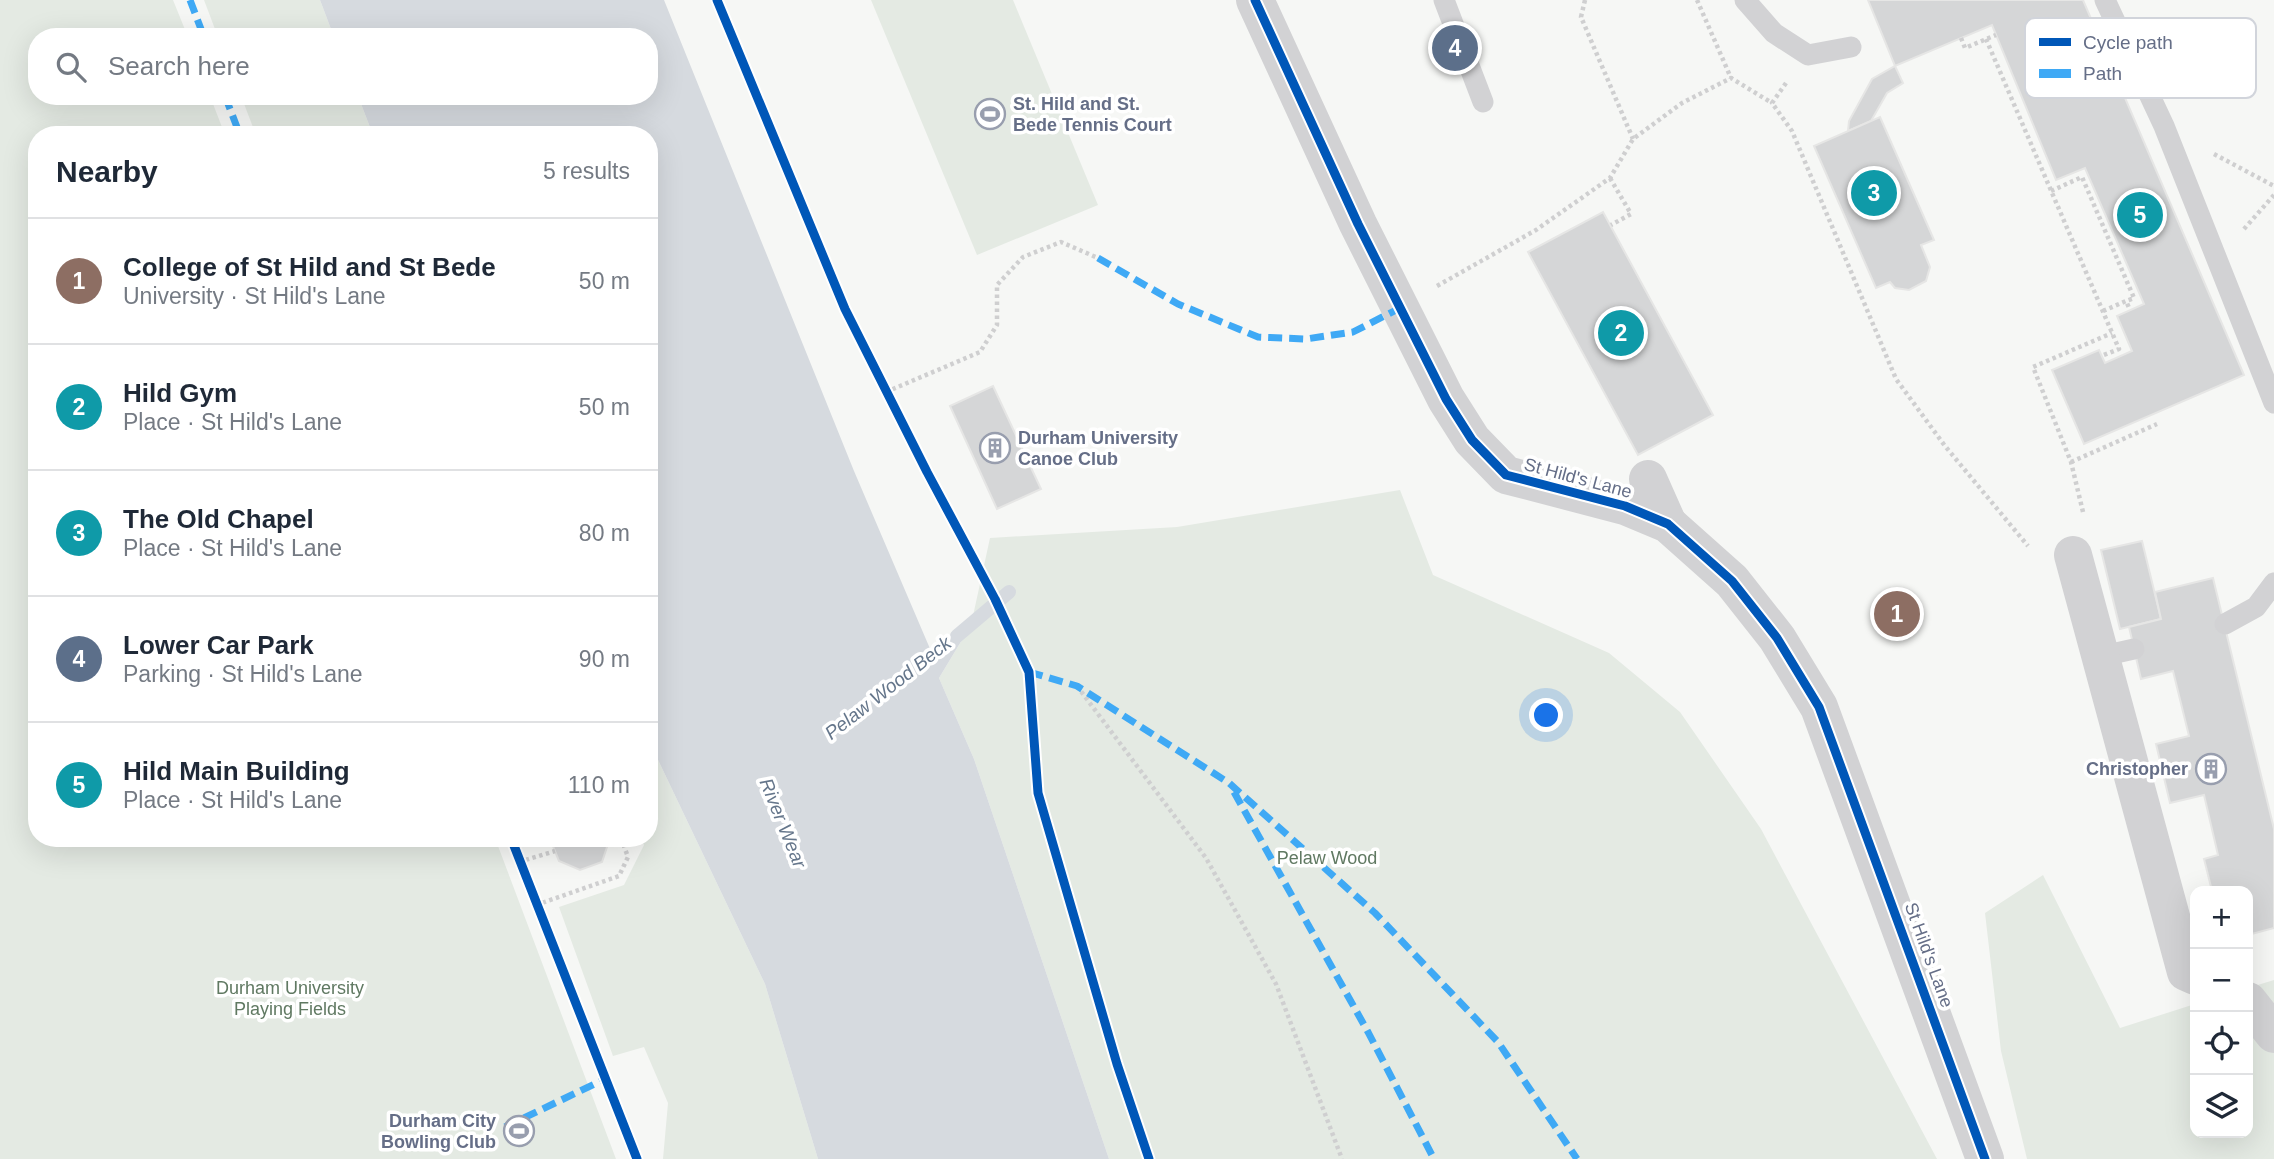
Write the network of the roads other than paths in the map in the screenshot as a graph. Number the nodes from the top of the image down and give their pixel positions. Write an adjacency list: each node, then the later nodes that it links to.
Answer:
1 (1255, 0): 11 (street, St Hild's Lane)
2 (1444, 0): 8 (lane)
3 (1745, 0): 6 (lane)
4 (2105, 0): 5 (lane)
5 (2113, 18)
6 (1850, 47)
7 (2151, 98): 9 (lane)
8 (1483, 102)
9 (2274, 403)
10 (1648, 479): 11 (street)
11 (1668, 524): 18 (street, St Hild's Lane)
12 (2080, 540): 15 (street)
13 (2274, 583): 14 (lane)
14 (2225, 624)
15 (2190, 973)
16 (2253, 1007): 17 (street)
17 (2274, 1034)
18 (1986, 1159)

